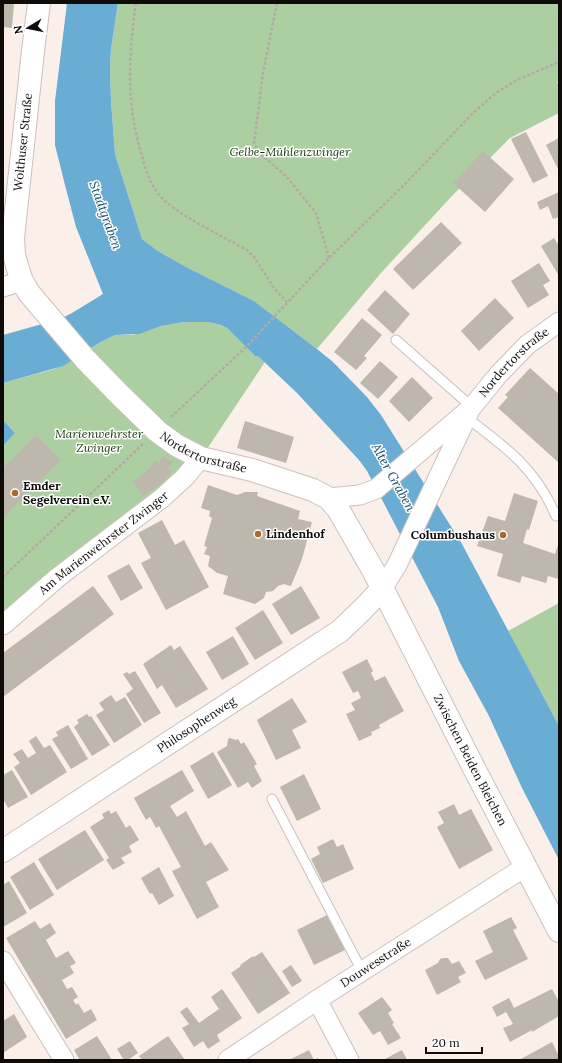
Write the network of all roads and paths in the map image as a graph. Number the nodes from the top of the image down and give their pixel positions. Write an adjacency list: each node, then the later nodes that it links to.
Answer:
1 (39, 3): 6 (street, Wolthuser Straße)
2 (136, 3): 7 (path)
3 (277, 3): 5 (path)
4 (559, 62): 5 (path)
5 (328, 258): 7 (path)
6 (13, 284): 11 (street, Nordertorstraße)
7 (287, 302): 11 (path)
8 (559, 322): 10 (street, Nordertorstraße)
9 (396, 340): 10 (lane)
10 (469, 413): 13 (street, Nordertorstraße); 14 (lane); 16 (street, Nordertorstraße)
11 (157, 431): 12 (street, Nordertorstraße); 15 (path)
12 (201, 458): 13 (street, Nordertorstraße); 17 (street, Am Marienwehrster Zwinger)
13 (328, 498): 16 (street, Nordertorstraße)
14 (556, 516)
15 (3, 577)
16 (382, 589): 19 (street, Philosophenweg); 20 (street, Zwischen Beiden Bleichen)
17 (3, 625)
18 (272, 800): 23 (lane)
19 (3, 851)
20 (525, 866): 21 (street, Zwischen Beiden Bleichen); 23 (street, Douwesstraße)
21 (559, 931)
22 (3, 961): 25 (street)
23 (362, 971): 24 (street, Douwesstraße)
24 (317, 1000): 26 (street, Douwesstraße); 27 (street)
25 (64, 1060)
26 (228, 1060)
27 (349, 1060)

